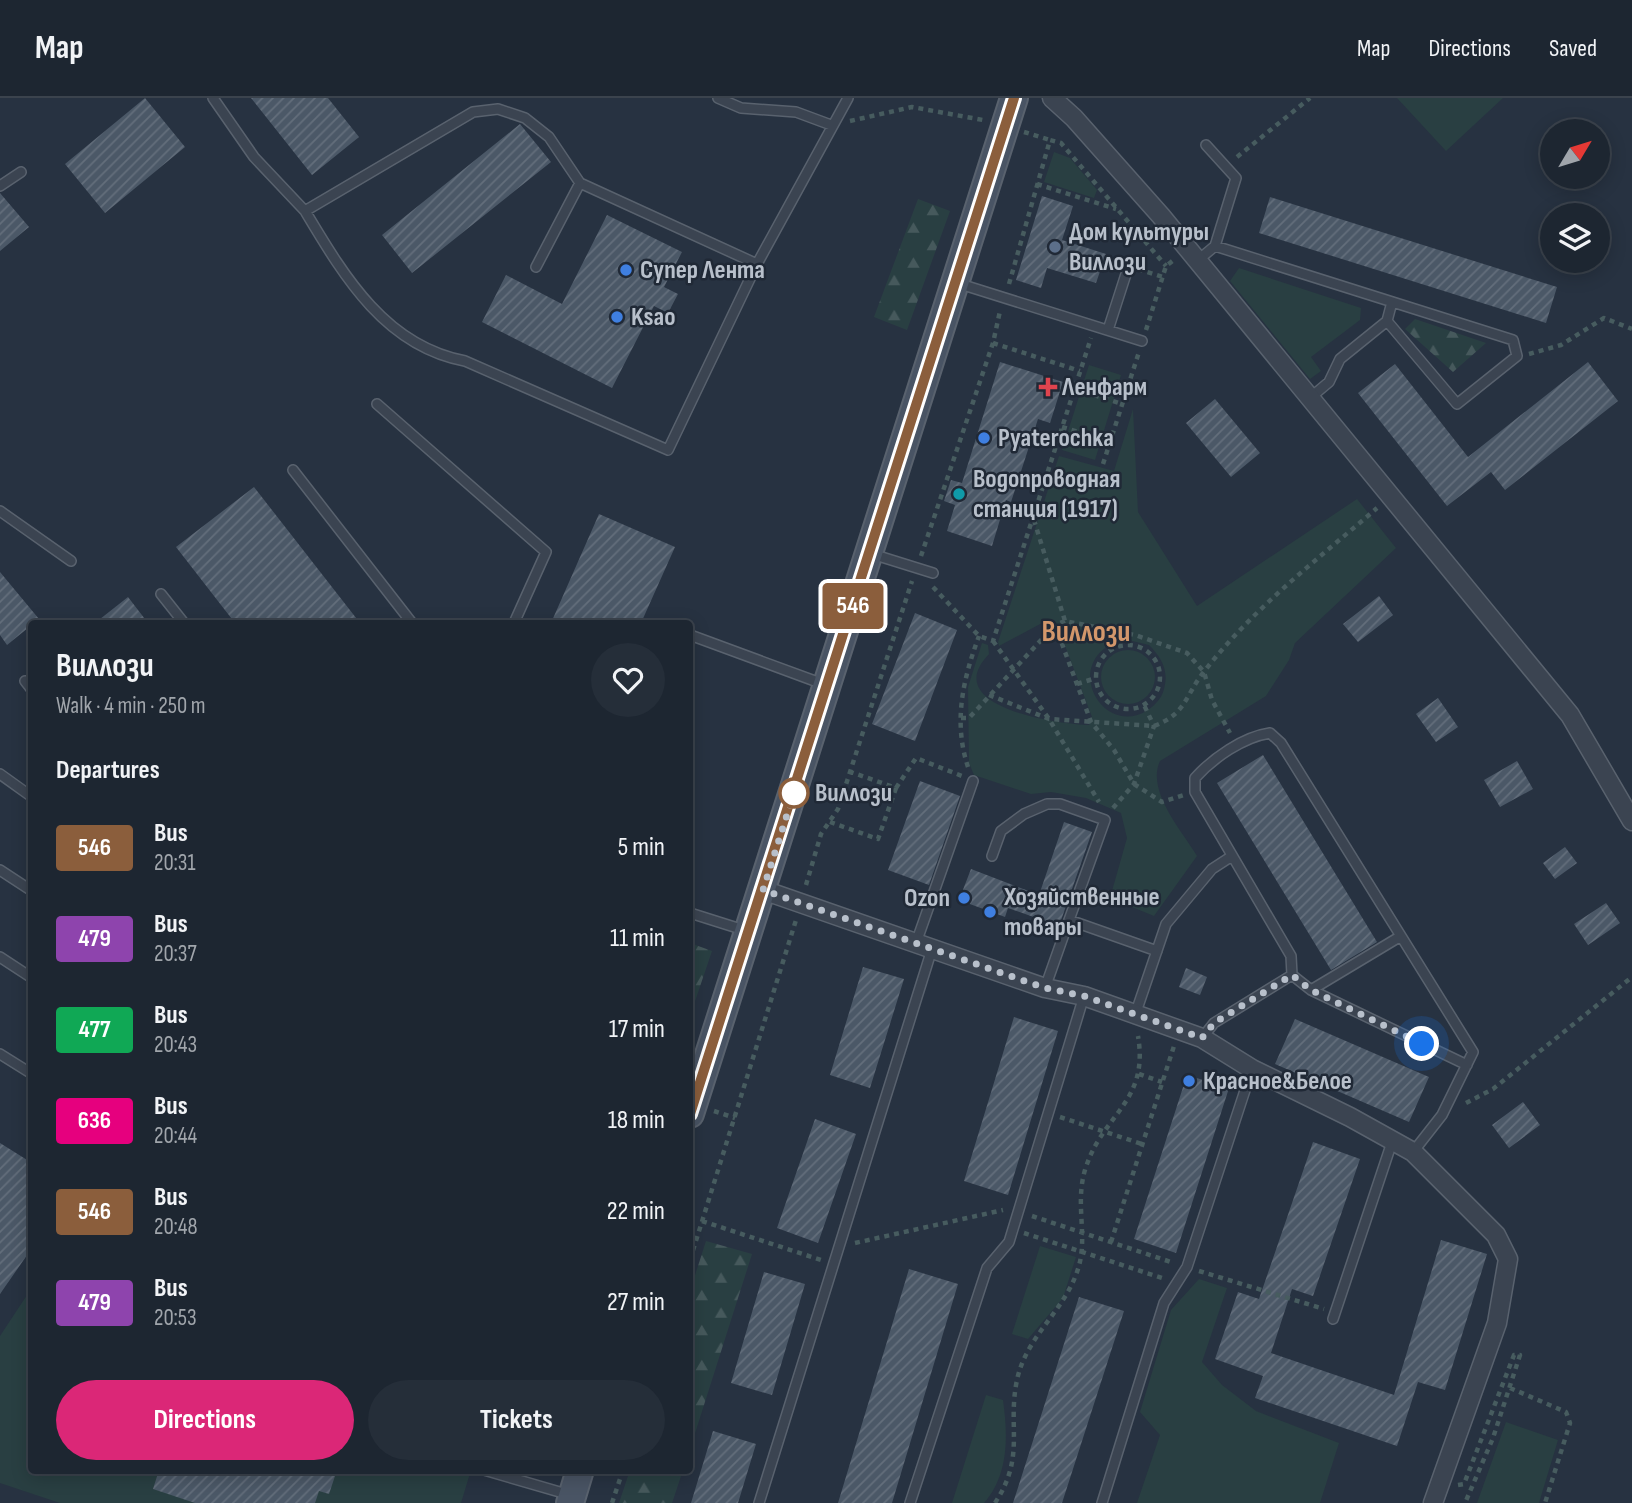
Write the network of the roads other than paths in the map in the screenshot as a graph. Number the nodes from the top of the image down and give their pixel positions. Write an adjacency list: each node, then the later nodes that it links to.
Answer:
1 (213, 98): 11 (lane)
2 (718, 98): 6 (lane)
3 (848, 98): 6 (lane)
4 (1014, 98): 17 (main road)
5 (1052, 98): 13 (street)
6 (831, 125): 14 (lane)
7 (1206, 145): 12 (lane)
8 (21, 172): 10 (lane)
9 (580, 183): 11 (lane); 14 (lane); 15 (lane)
10 (0, 186)
11 (305, 211): 14 (lane)
12 (1215, 246): 13 (lane); 18 (lane)
13 (1197, 261): 22 (street)
14 (757, 264)
15 (536, 267)
16 (1125, 269): 20 (lane)
17 (956, 283): 20 (lane); 26 (main road)
18 (1392, 302): 19 (lane); 19 (lane)
19 (1387, 321): 22 (lane)
20 (1108, 330): 21 (lane)
21 (1142, 341)
22 (1310, 398): 40 (street)
23 (377, 404): 32 (lane)
24 (293, 470): 31 (lane)
25 (0, 512): 27 (lane)
26 (870, 553): 28 (lane); 36 (main road)
27 (71, 561)
28 (933, 573)
29 (161, 594): 30 (lane)
30 (182, 620)
31 (410, 620)
32 (515, 620)
33 (693, 636): 36 (lane)
34 (25, 681): 35 (lane)
35 (28, 685)
36 (828, 686): 45 (main road)
37 (0, 774): 39 (lane)
38 (972, 781): 50 (lane)
39 (28, 794)
40 (1632, 821)
41 (992, 856): 47 (lane)
42 (1233, 856): 49 (lane); 51 (lane); 54 (lane)
43 (0, 870): 44 (lane)
44 (28, 888)
45 (763, 890): 48 (main road); 50 (street)
46 (693, 914): 48 (lane)
47 (1069, 920): 51 (lane); 55 (lane)
48 (748, 932): 64 (main road)
49 (1401, 936): 56 (lane); 61 (lane)
50 (924, 946): 55 (street); 71 (lane)
51 (1157, 951): 58 (lane)
52 (0, 957): 53 (lane)
53 (28, 975)
54 (1292, 975): 56 (lane); 59 (lane)
55 (1045, 988): 57 (street)
56 (1311, 990): 61 (lane)
57 (1084, 996): 58 (street); 72 (lane)
58 (1135, 1014): 59 (street)
59 (1202, 1038): 62 (street)
60 (0, 1054): 63 (lane)
61 (1467, 1065): 66 (lane)
62 (1252, 1069): 65 (street); 73 (lane)
63 (28, 1072)
64 (693, 1105)
65 (1392, 1142): 66 (street); 67 (lane)
66 (1413, 1152): 74 (street)
67 (1334, 1316)
68 (496, 1474): 70 (lane)
69 (579, 1474): 70 (main road)
70 (571, 1499)
71 (759, 1503)
72 (911, 1503)
73 (1102, 1503)
74 (1433, 1503)

